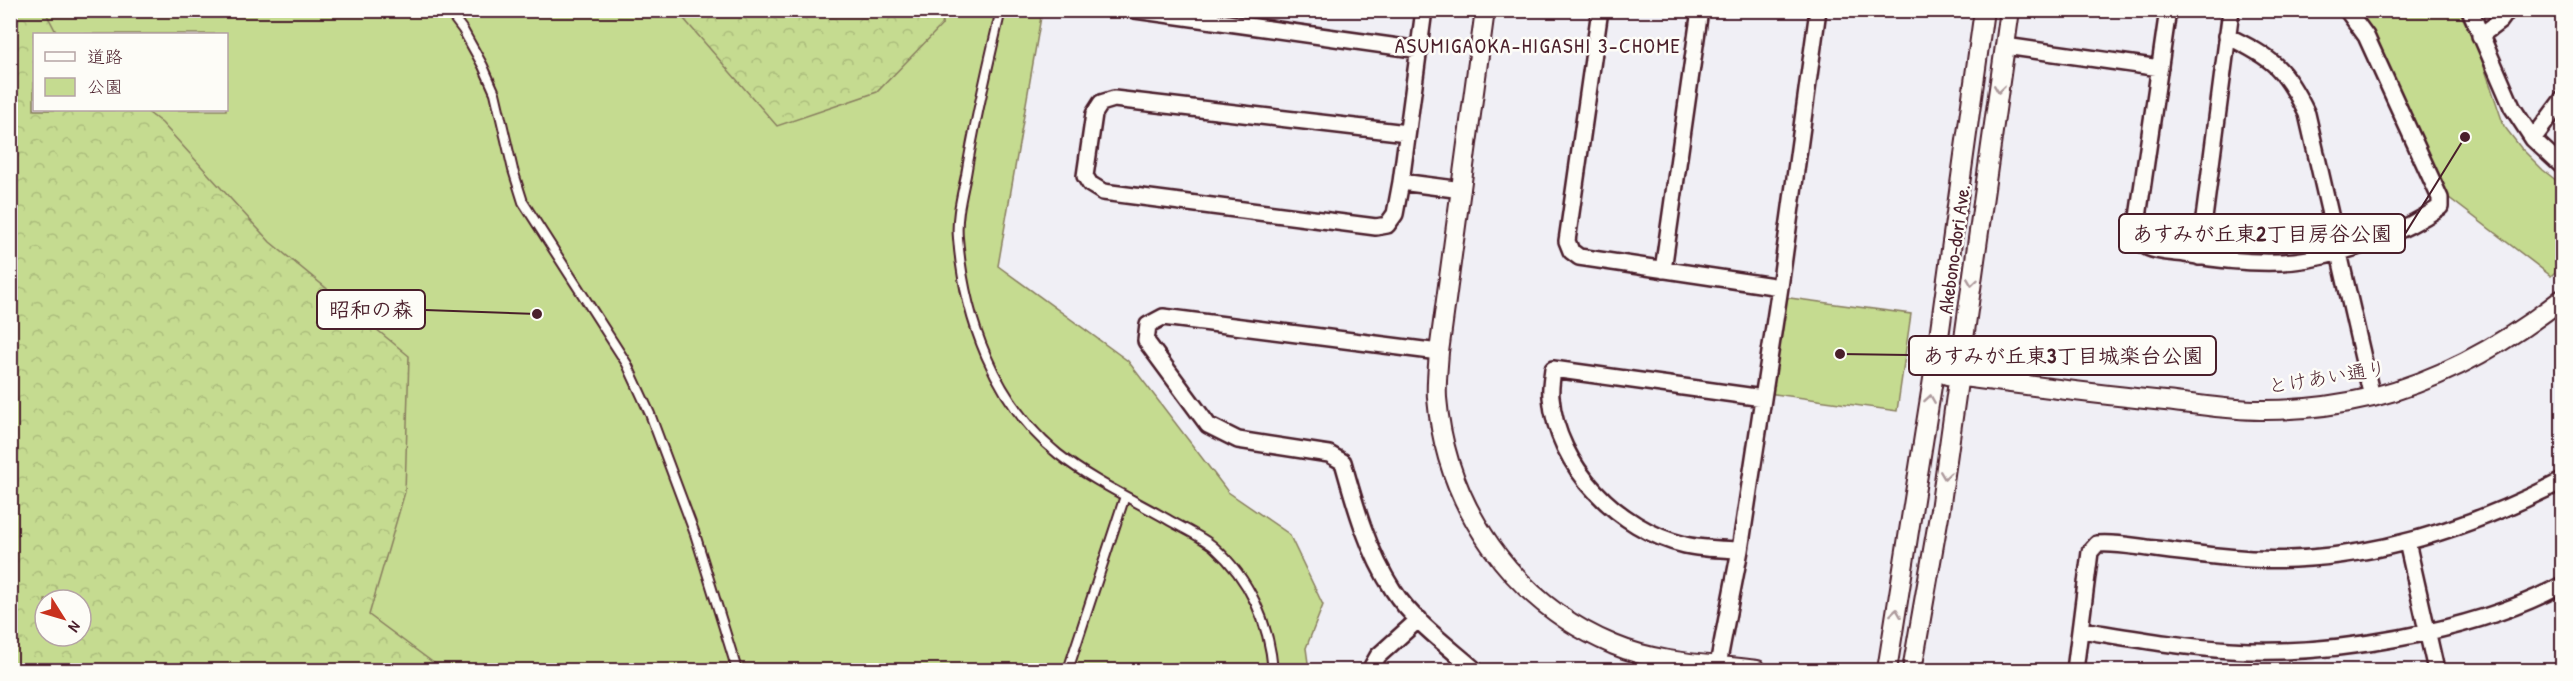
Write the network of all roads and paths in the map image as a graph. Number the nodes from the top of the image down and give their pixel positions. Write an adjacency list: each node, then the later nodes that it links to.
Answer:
1 (448, 10): 46 (lane)
2 (1001, 10): 38 (lane)
3 (1135, 10): 19 (street)
4 (1424, 10): 19 (street)
5 (1485, 10): 26 (street)
6 (1600, 10): 29 (street)
7 (1700, 10): 29 (street)
8 (1818, 10): 30 (street)
9 (1984, 10): 33 (street, Akebono-dori Ave.)
10 (2010, 10): 18 (street, Akebono-dori Ave.)
11 (2168, 10): 20 (street)
12 (2231, 10): 16 (street)
13 (2347, 10): 27 (street)
14 (2470, 10): 17 (street)
15 (2508, 10): 17 (street)
16 (2227, 36): 27 (street); 28 (street)
17 (2480, 36): 23 (street)
18 (2005, 46): 20 (street); 34 (street, Akebono-dori Ave., one-way to 34)
19 (1420, 50): 22 (street)
20 (2160, 68): 28 (street)
21 (2562, 100): 23 (street)
22 (1407, 133): 25 (street); 25 (street)
23 (2534, 139): 24 (street)
24 (2562, 166)
25 (1401, 182): 26 (street)
26 (1462, 190): 32 (street)
27 (2340, 250): 28 (street); 35 (street)
28 (2199, 257)
29 (1663, 270): 30 (street)
30 (1780, 287): 36 (street)
31 (2562, 299): 35 (street, とけあい通り)
32 (1439, 352): 42 (street); 45 (street)
33 (1934, 373): 34 (street, とけあい通り); 52 (street, Akebono-dori Ave., one-way to 33)
34 (1959, 376): 35 (street, とけあい通り); 53 (street, Akebono-dori Ave., one-way to 53)
35 (2373, 397)
36 (1764, 398): 40 (street); 40 (street)
37 (2562, 481): 39 (street)
38 (1125, 496): 47 (lane); 48 (lane)
39 (2407, 542): 43 (street); 44 (street)
40 (1740, 550): 45 (street)
41 (2562, 585): 44 (street)
42 (1419, 619): 49 (street); 50 (street)
43 (2081, 630): 44 (street); 54 (street)
44 (2427, 631): 55 (street)
45 (1718, 668): 51 (street)
46 (737, 670)
47 (1068, 670)
48 (1272, 670)
49 (1370, 670)
50 (1475, 670)
51 (1757, 670)
52 (1887, 670)
53 (1912, 670)
54 (2075, 670)
55 (2436, 670)

